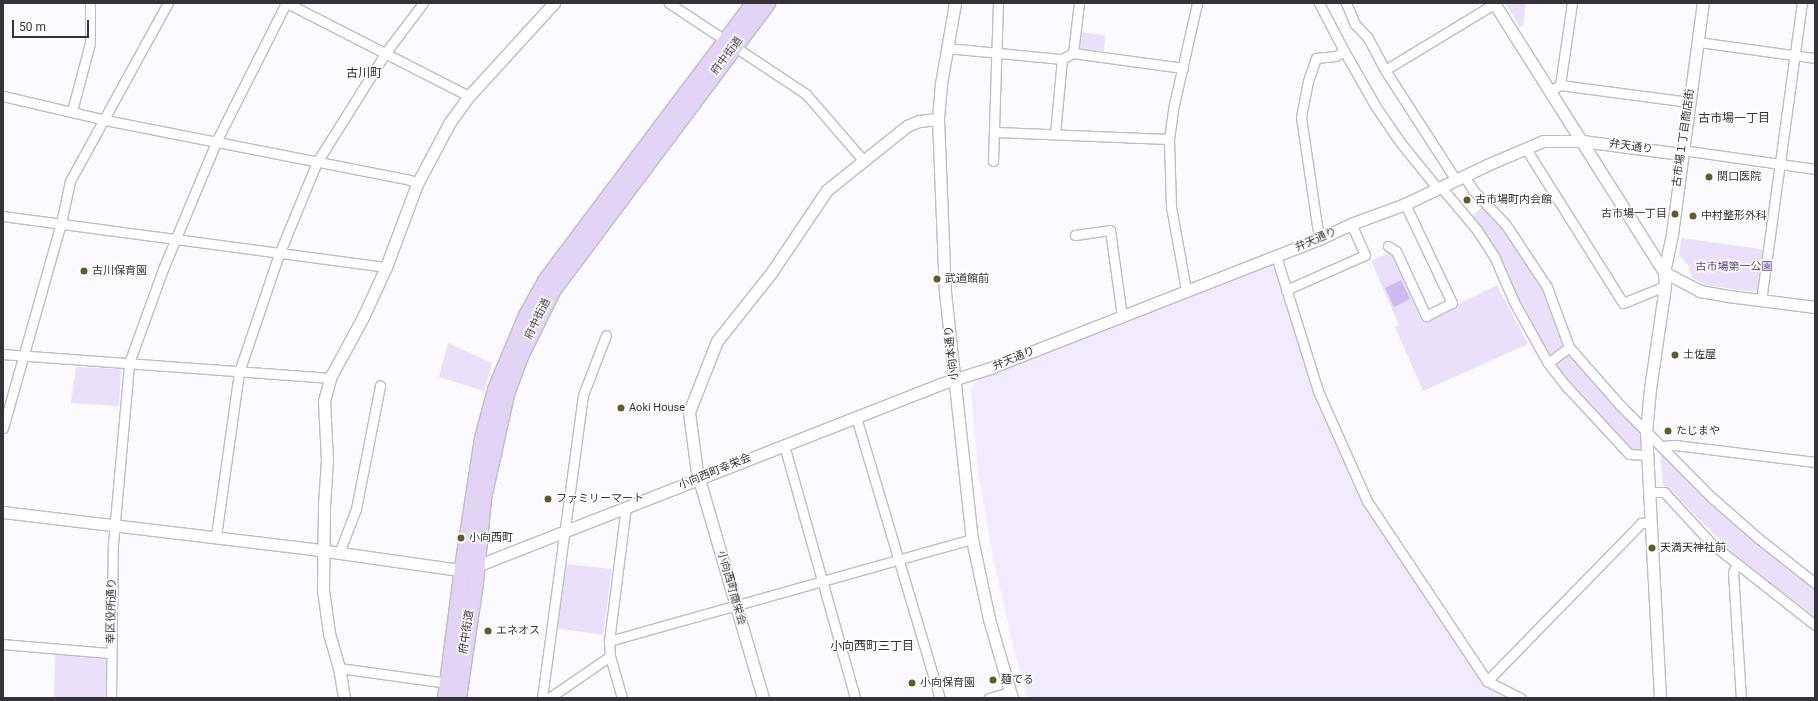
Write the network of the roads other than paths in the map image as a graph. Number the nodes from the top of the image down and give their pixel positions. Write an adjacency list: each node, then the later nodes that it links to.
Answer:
1 (90, 3): 36 (street)
2 (168, 3): 38 (street)
3 (286, 3): 23 (street); 43 (street, 幸区役所通り)
4 (423, 3): 23 (street)
5 (554, 3): 34 (street)
6 (669, 3): 20 (street)
7 (753, 3): 20 (highway, 府中街道)
8 (767, 3): 20 (highway, 府中街道)
9 (955, 3): 21 (street, 小向本通り)
10 (998, 3): 24 (street)
11 (1079, 3): 25 (street)
12 (1196, 3): 29 (street)
13 (1319, 3): 22 (street)
14 (1346, 3): 30 (street)
15 (1494, 3): 30 (street); 32 (street)
16 (1572, 3): 31 (street)
17 (1703, 3): 19 (street, 古市場１丁目商店街)
18 (1802, 3): 26 (street)
19 (1698, 42): 26 (street); 35 (street, 古市場１丁目商店街)
20 (730, 43): 46 (street); 102 (highway, 府中街道)
21 (948, 48): 24 (street); 37 (street, 小向本通り)
22 (1344, 51): 53 (street); 60 (street)
23 (386, 52): 34 (street); 48 (street)
24 (996, 53): 28 (street); 39 (street)
25 (1073, 53): 28 (street); 29 (street)
26 (1795, 56): 27 (street); 49 (street)
27 (1815, 58)
28 (1062, 59): 40 (street)
29 (1183, 68): 41 (street)
30 (1385, 70): 51 (street)
31 (1560, 85): 32 (street); 35 (street)
32 (1550, 91): 42 (street)
33 (3, 96): 36 (street)
34 (469, 96): 52 (street)
35 (1689, 102): 45 (street, 古市場１丁目商店街)
36 (72, 111): 38 (street)
37 (938, 119): 46 (street, 小向西町商栄会); 80 (street, 小向本通り)
38 (105, 120): 43 (street); 56 (street)
39 (995, 132): 40 (street); 47 (street)
40 (1055, 134): 41 (street)
41 (1169, 139): 67 (street)
42 (1582, 141): 44 (street, 弁天通り); 45 (street, 弁天通り); 65 (street)
43 (216, 142): 48 (street); 59 (street, 幸区役所通り)
44 (1526, 149): 51 (street, 弁天通り); 66 (street)
45 (1682, 152): 49 (street); 65 (street, 古市場１丁目商店街)
46 (863, 160): 89 (street, 小向西町商栄会)
47 (993, 161)
48 (317, 162): 52 (street); 62 (street)
49 (1780, 164): 50 (street); 69 (street)
50 (1815, 169)
51 (1460, 178): 53 (street, 弁天通り); 73 (street)
52 (417, 184): 64 (street)
53 (1440, 188): 54 (street, 弁天通り); 77 (street)
54 (1405, 204): 57 (street, 弁天通り); 61 (street)
55 (3, 216): 56 (street)
56 (60, 223): 59 (street); 75 (street)
57 (1351, 224): 60 (street, 弁天通り); 68 (street)
58 (1075, 235): 71 (street)
59 (175, 238): 62 (street); 76 (street, 幸区役所通り)
60 (1319, 239): 63 (street, 弁天通り)
61 (1388, 246)
62 (279, 254): 64 (street); 78 (street)
63 (1276, 256): 67 (street, 弁天通り); 68 (street)
64 (386, 267): 79 (street)
65 (1664, 272): 66 (street); 69 (street)
66 (1665, 286): 84 (street)
67 (1186, 290): 71 (street, 弁天通り)
68 (1286, 290): 112 (street)
69 (1761, 301): 70 (street)
70 (1815, 307)
71 (1122, 316): 80 (street, 弁天通り)
72 (606, 336): 95 (street)
73 (1569, 347): 77 (street); 84 (street)
74 (3, 354): 75 (street)
75 (23, 355): 76 (street); 83 (street)
76 (129, 363): 78 (street); 94 (street, 幸区役所通り)
77 (1548, 364): 87 (street)
78 (239, 372): 79 (street); 96 (street)
79 (330, 378): 98 (street)
80 (955, 380): 82 (street, 小向西町幸栄会); 97 (street, 小向本通り)
81 (380, 385): 99 (street)
82 (856, 417): 85 (street, 小向西町幸栄会); 100 (street)
83 (3, 428)
84 (1646, 432): 86 (street); 87 (street)
85 (784, 445): 89 (street, 小向西町幸栄会); 103 (street)
86 (1662, 446): 88 (street); 104 (street)
87 (1647, 455): 90 (street)
88 (1815, 462)
89 (699, 479): 91 (street, 小向西町幸栄会); 105 (street, 小向西町商栄会)
90 (1649, 492): 93 (street); 101 (street)
91 (626, 507): 95 (street, 小向西町幸栄会); 107 (street)
92 (3, 512): 94 (street)
93 (1650, 523): 112 (street); 127 (street)
94 (114, 524): 96 (street); 109 (street, 幸区役所通り)
95 (565, 531): 102 (street, 小向西町幸栄会); 119 (street)
96 (216, 536): 98 (street)
97 (972, 539): 100 (street); 114 (street, 小向本通り)
98 (324, 550): 99 (street); 111 (street)
99 (339, 552): 102 (street)
100 (899, 559): 103 (street); 124 (street)
101 (1737, 564): 106 (street); 128 (street)
102 (469, 566): 113 (highway, 府中街道); 118 (highway, 府中街道)
103 (822, 581): 105 (street); 123 (street)
104 (1815, 583)
105 (736, 606): 107 (street); 122 (street, 小向西町商栄会)
106 (1815, 624)
107 (609, 641): 110 (street)
108 (3, 644): 109 (street)
109 (111, 653): 115 (street, 幸区役所通り)
110 (610, 656): 120 (street); 121 (street)
111 (339, 668): 113 (street); 116 (street)
112 (1487, 681): 126 (street)
113 (448, 683): 117 (highway, 府中街道)
114 (1011, 695): 125 (street)
115 (111, 698)
116 (344, 698)
117 (446, 698)
118 (458, 698)
119 (542, 698)
120 (549, 698)
121 (622, 698)
122 (763, 698)
123 (855, 698)
124 (940, 698)
125 (989, 698)
126 (1521, 698)
127 (1660, 698)
128 (1741, 698)

